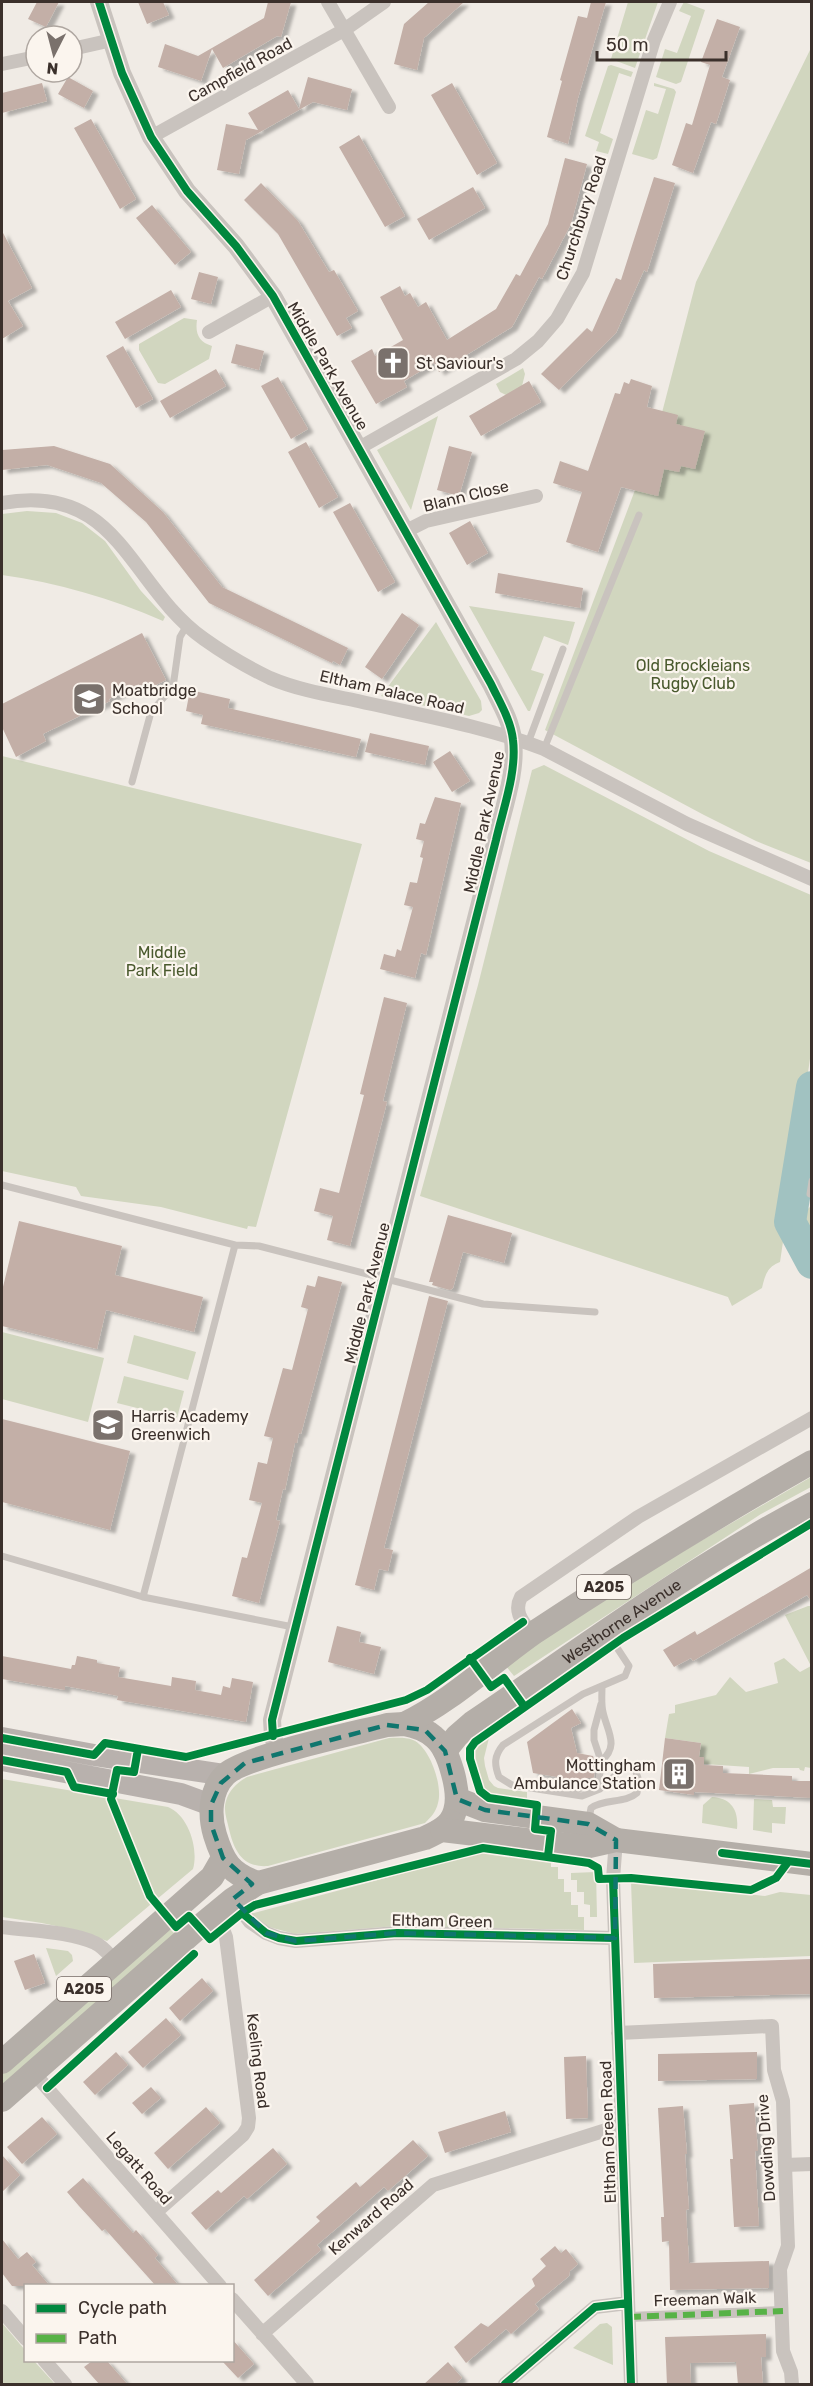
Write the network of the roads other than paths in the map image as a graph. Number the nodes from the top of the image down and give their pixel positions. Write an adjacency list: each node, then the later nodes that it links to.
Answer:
1 (99, 2): 6 (street, Middle Park Avenue)
2 (328, 2): 5 (street)
3 (384, 2): 5 (street, Campfield Road)
4 (670, 2): 14 (street, Churchbury Road)
5 (344, 30): 10 (street); 11 (street, Campfield Road)
6 (111, 40): 7 (street); 11 (street, Middle Park Avenue)
7 (84, 46)
8 (24, 59): 9 (street)
9 (2, 64)
10 (389, 107)
11 (151, 137): 12 (street, Middle Park Avenue)
12 (273, 296): 13 (street, Middle Park Avenue); 14 (street, Middle Park Avenue)
13 (209, 332)
14 (359, 448): 18 (street, Middle Park Avenue)
15 (536, 496): 18 (street, Blann Close)
16 (2, 503): 19 (street, Eltham Palace Road)
17 (639, 514): 22 (lane)
18 (406, 531): 21 (street, Middle Park Avenue)
19 (187, 625): 21 (street, Eltham Palace Road); 23 (lane)
20 (563, 649): 21 (lane)
21 (521, 740): 22 (street, Eltham Palace Road); 29 (street, Middle Park Avenue)
22 (544, 749): 24 (street, Eltham Palace Road)
23 (132, 782)
24 (812, 879)
25 (812, 1181): 27 (lane)
26 (2, 1185): 28 (lane)
27 (810, 1194)
28 (235, 1245): 29 (lane); 35 (lane)
29 (385, 1278): 30 (lane); 36 (street, Middle Park Avenue)
30 (595, 1312)
31 (812, 1418): 37 (street)
32 (812, 1462): 37 (highway, A205)
33 (812, 1504): 38 (highway, Westhorne Avenue / A205)
34 (2, 1556): 35 (lane)
35 (143, 1597): 36 (lane)
36 (296, 1628): 44 (street, Middle Park Avenue)
37 (528, 1628): 41 (highway, A205)
38 (606, 1631): 39 (lane); 43 (highway, Westhorne Avenue / A205)
39 (602, 1687): 40 (lane); 48 (lane)
40 (601, 1704): 46 (lane); 46 (lane)
41 (404, 1724): 43 (highway); 44 (highway, A205)
42 (2, 1738): 47 (main road)
43 (445, 1751): 49 (highway)
44 (278, 1754): 47 (highway, A205)
45 (2, 1760): 50 (main road)
46 (601, 1761): 48 (lane)
47 (225, 1775): 50 (highway)
48 (560, 1793): 51 (lane)
49 (457, 1799): 51 (highway); 52 (highway)
50 (211, 1805): 54 (highway)
51 (589, 1816): 53 (highway)
52 (442, 1830): 53 (highway); 56 (highway, A205)
53 (616, 1840): 55 (highway); 60 (street, Eltham Green Road)
54 (223, 1858): 56 (highway); 61 (highway, A205)
55 (812, 1864)
56 (258, 1883): 57 (highway, A205)
57 (233, 1899): 58 (highway, A205); 60 (street, Eltham Green)
58 (214, 1914): 64 (highway, A205); 69 (street, Keeling Road)
59 (2, 1927): 61 (street)
60 (615, 1938): 62 (street, Eltham Green Road)
61 (116, 1962): 63 (highway, A205)
62 (618, 2033): 66 (street, Eltham Green Road); 68 (street, Dowding Drive)
63 (2, 2062)
64 (33, 2072): 65 (highway, A205); 69 (street, Legatt Road)
65 (2, 2100)
66 (622, 2124): 72 (street, Eltham Green Road); 75 (street, Kenward Road)
67 (812, 2164): 68 (street)
68 (785, 2165): 74 (street, Dowding Drive)
69 (156, 2212): 70 (street, Legatt Road)
70 (218, 2284)
71 (234, 2302): 75 (street)
72 (628, 2310): 74 (street, Freeman Walk); 80 (street); 81 (street, Eltham Green Road)
73 (2, 2311): 76 (street)
74 (783, 2311): 82 (street, Dowding Drive)
75 (262, 2334): 79 (street)
76 (24, 2337)
77 (45, 2362): 78 (street)
78 (65, 2385)
79 (307, 2385)
80 (505, 2385)
81 (632, 2385)
82 (792, 2385)

